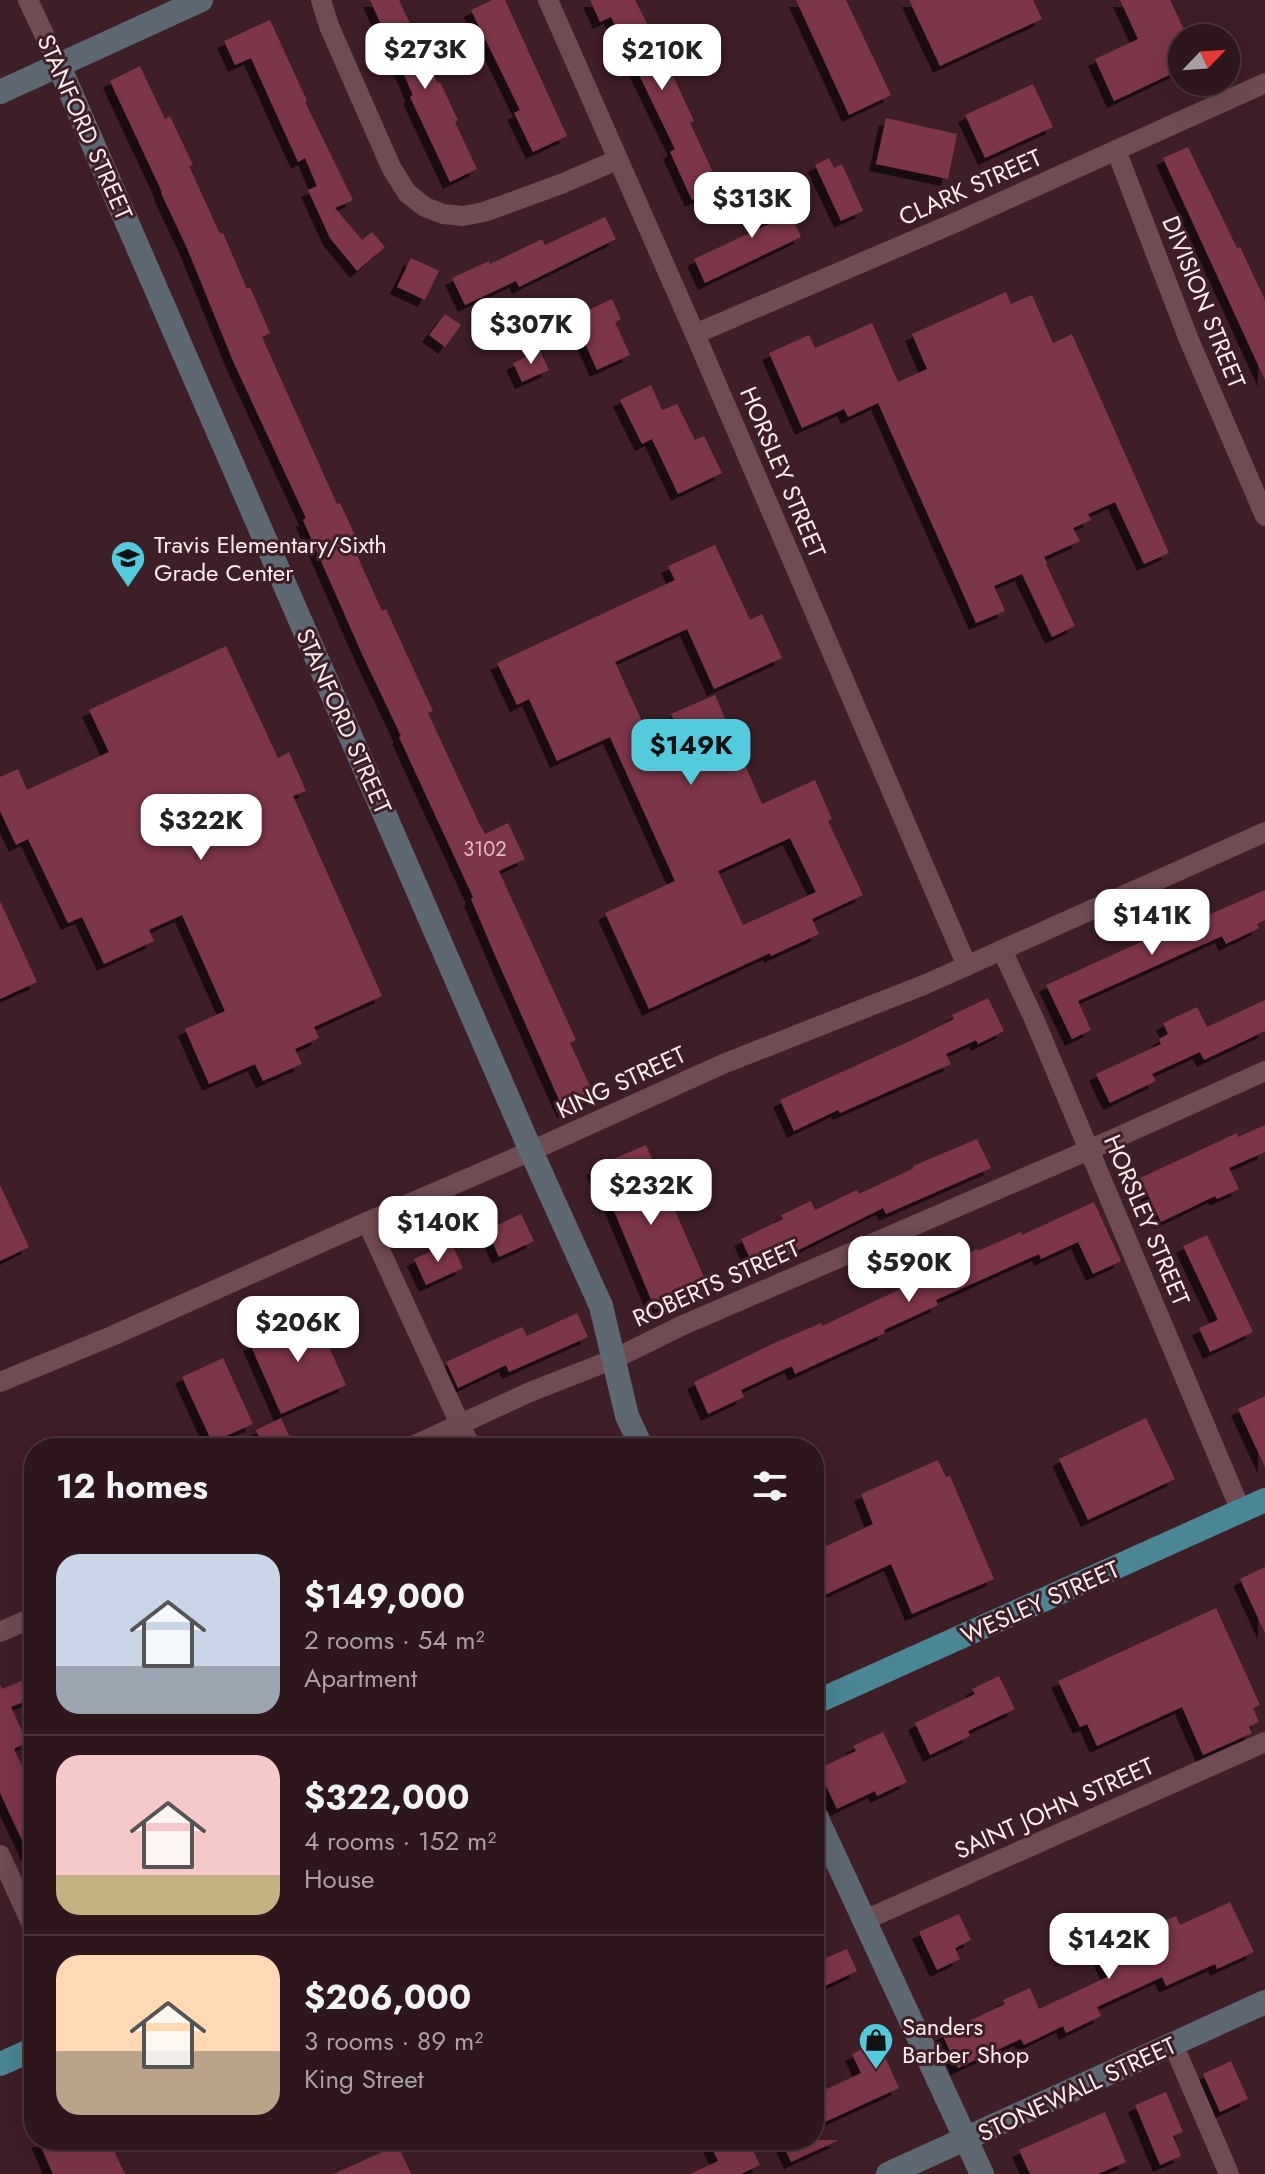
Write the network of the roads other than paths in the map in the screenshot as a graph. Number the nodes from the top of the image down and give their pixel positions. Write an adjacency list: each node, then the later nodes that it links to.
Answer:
1 (28, 0): 5 (street, STANFORD STREET)
2 (201, 0): 5 (street)
3 (321, 0): 9 (street)
4 (548, 0): 9 (street, HORSLEY STREET)
5 (59, 66): 7 (street); 17 (street, STANFORD STREET)
6 (1265, 83): 8 (street, CLARK STREET)
7 (0, 92)
8 (1116, 150): 10 (street, CLARK STREET); 11 (street, DIVISION STREET)
9 (617, 160): 10 (street, HORSLEY STREET)
10 (695, 334): 14 (street, HORSLEY STREET)
11 (1265, 516)
12 (1265, 832): 13 (street, KING STREET)
13 (1002, 950): 14 (street, KING STREET); 16 (street, HORSLEY STREET)
14 (967, 966): 17 (street, KING STREET)
15 (1265, 1071): 16 (street, ROBERTS STREET)
16 (1089, 1150): 19 (street, ROBERTS STREET); 26 (street, HORSLEY STREET)
17 (531, 1151): 18 (street, KING STREET); 19 (street, STANFORD STREET)
18 (367, 1222): 20 (street, KING STREET); 21 (street)
19 (614, 1359): 21 (street, ROBERTS STREET); 24 (street, STANFORD STREET)
20 (0, 1382)
21 (460, 1424): 22 (street, ROBERTS STREET); 23 (street)
22 (430, 1438)
23 (466, 1438)
24 (637, 1438)
25 (1265, 1500): 26 (main road, WESLEY STREET)
26 (1241, 1511): 29 (main road, WESLEY STREET)
27 (24, 1621): 28 (street)
28 (0, 1632)
29 (824, 1699)
30 (1265, 1742): 34 (street, SAINT JOHN STREET)
31 (824, 1833): 34 (street)
32 (0, 1855): 33 (street)
33 (24, 1907)
34 (865, 1920): 39 (street)
35 (1265, 2002): 36 (street, STONEWALL STREET)
36 (1173, 2044): 39 (street, STONEWALL STREET); 42 (street)
37 (24, 2053): 38 (main road)
38 (0, 2064)
39 (967, 2140): 40 (street, STONEWALL STREET); 41 (street)
40 (888, 2174)
41 (982, 2174)
42 (1229, 2174)

